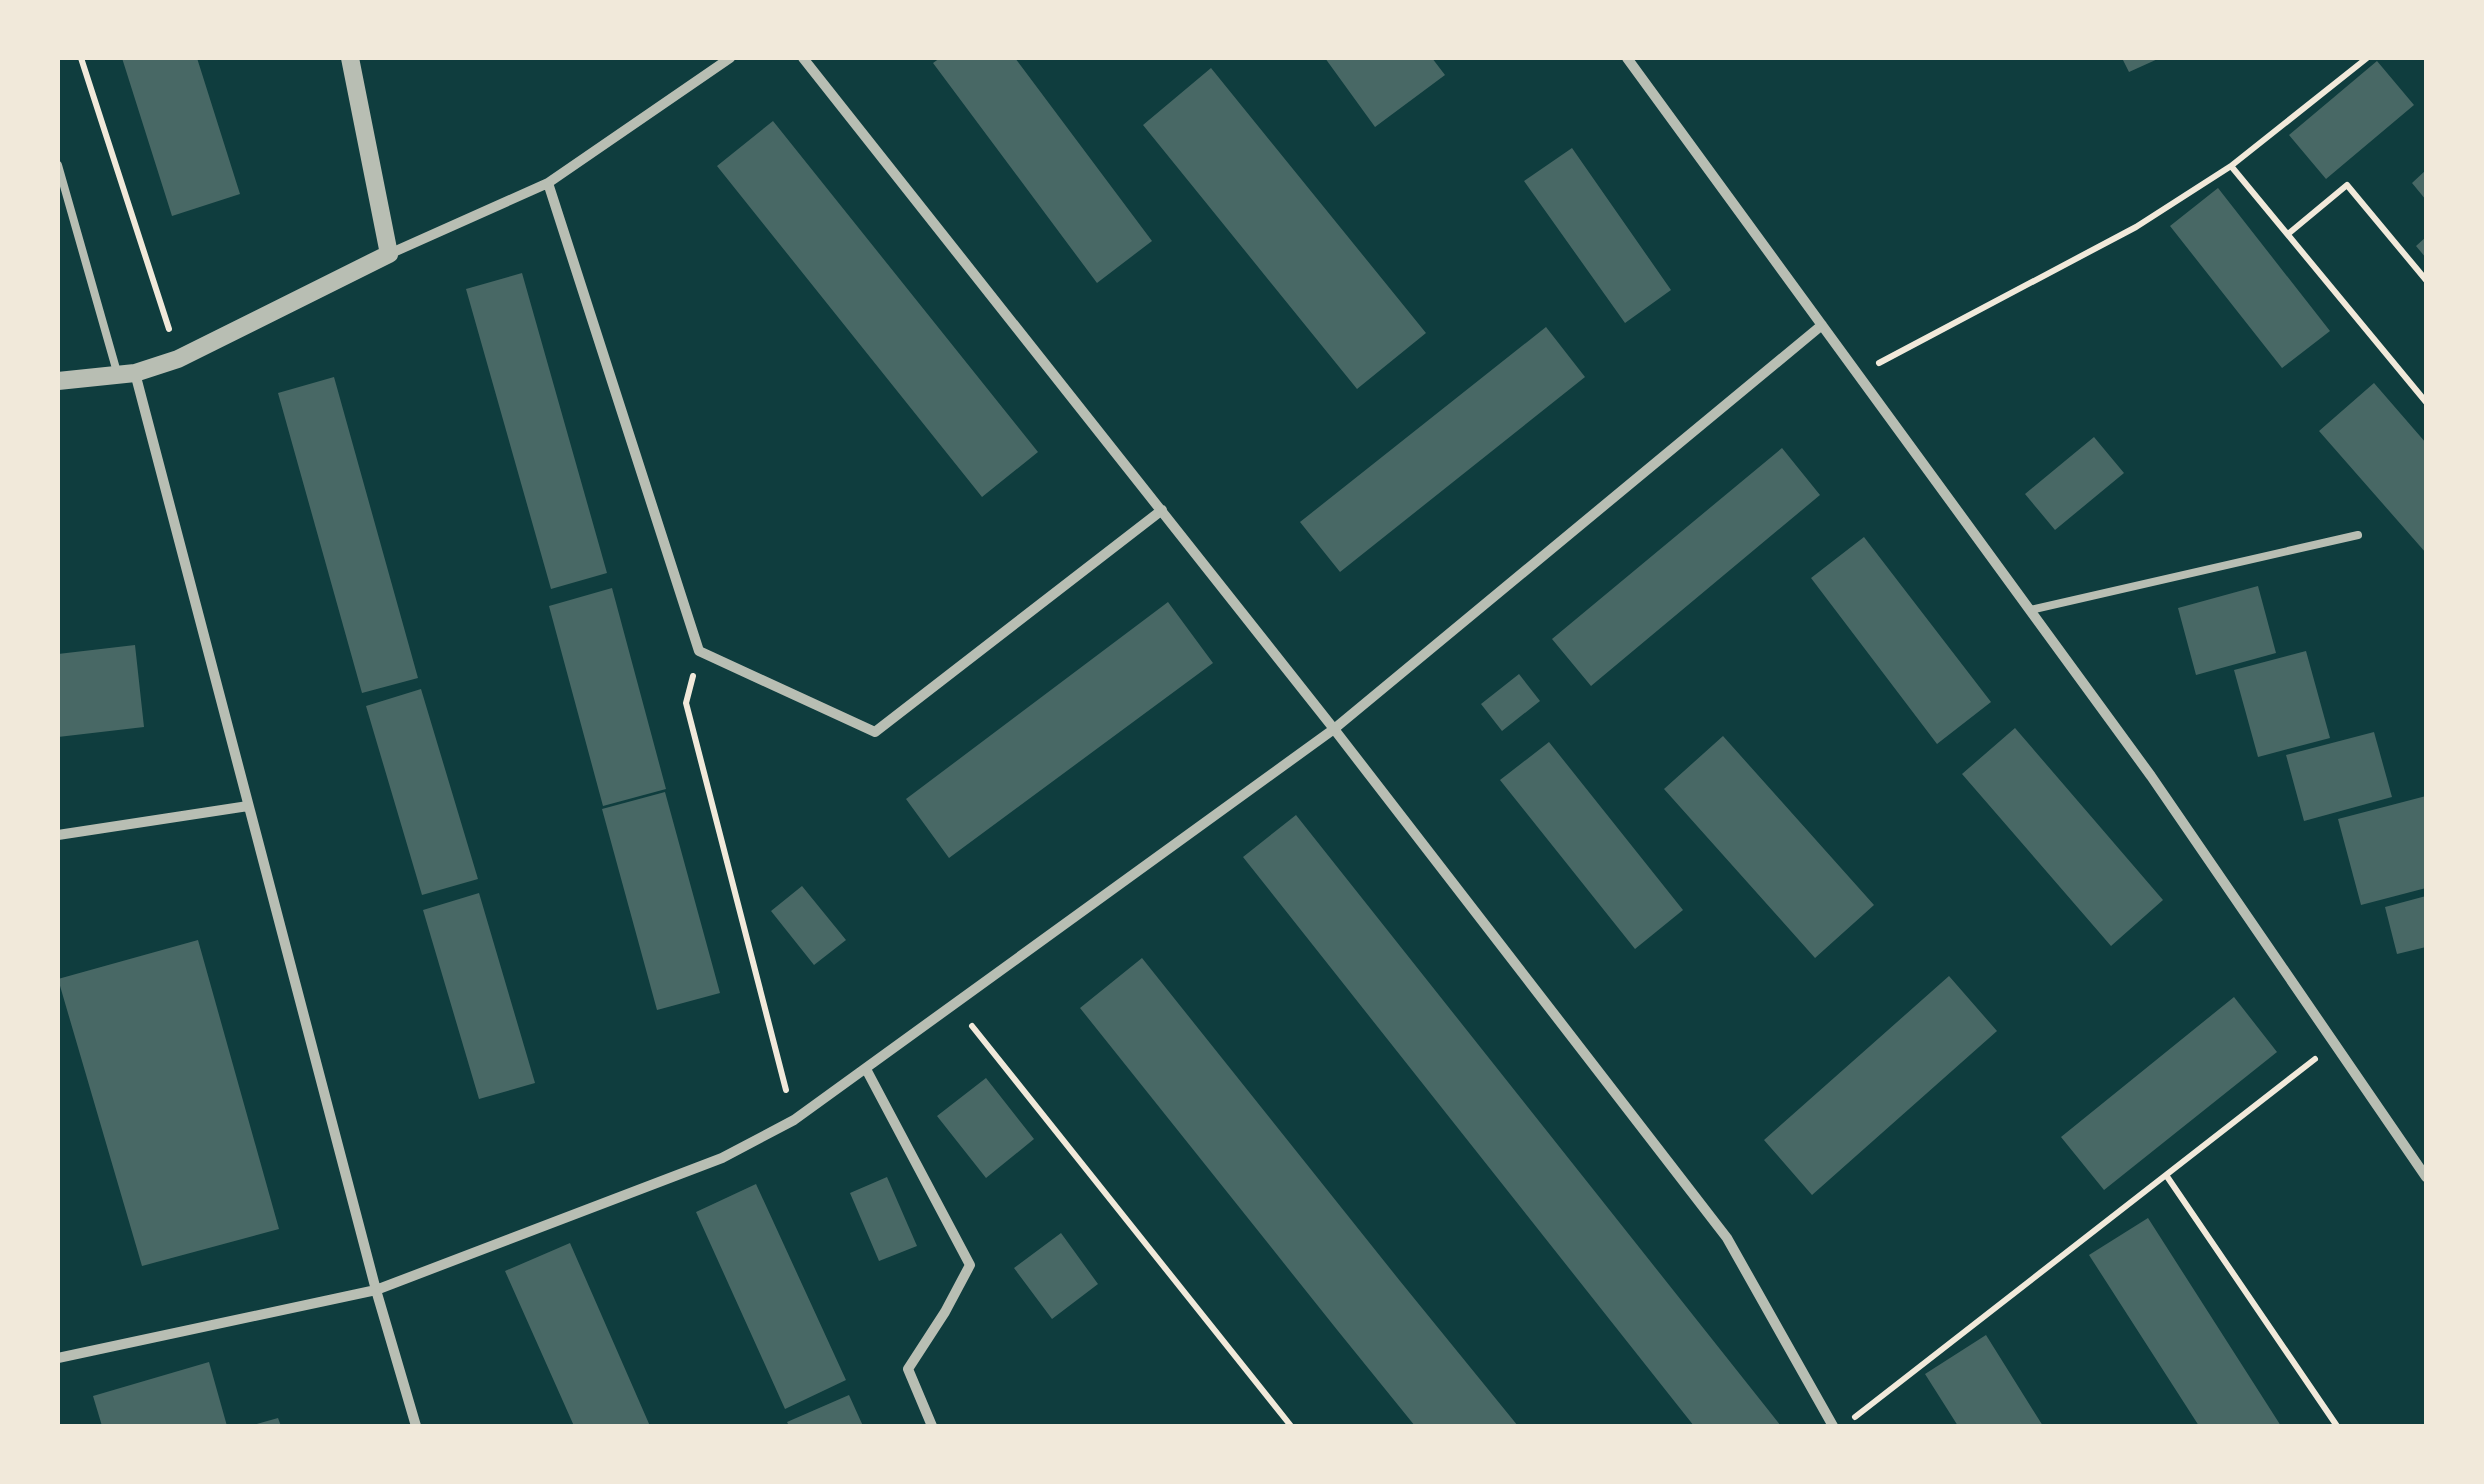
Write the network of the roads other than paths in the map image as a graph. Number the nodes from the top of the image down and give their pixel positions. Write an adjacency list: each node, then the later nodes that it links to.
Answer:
1 (350, 58): 7 (street)
2 (730, 58): 6 (street)
3 (803, 58): 11 (street)
4 (1628, 58): 8 (street)
5 (58, 164): 9 (lane)
6 (548, 183): 7 (street); 11 (street)
7 (389, 254): 9 (street)
8 (1822, 325): 13 (street); 14 (street)
9 (126, 374): 10 (street); 15 (street)
10 (58, 381)
11 (1162, 510): 14 (street)
12 (2358, 535): 13 (lane)
13 (2030, 610): 18 (street)
14 (1334, 729): 17 (street); 23 (street)
15 (248, 806): 16 (street); 19 (street)
16 (58, 836)
17 (866, 1069): 19 (street); 22 (street)
18 (2426, 1178)
19 (376, 1290): 20 (street); 21 (street)
20 (58, 1358)
21 (416, 1426)
22 (932, 1426)
23 (1833, 1426)

